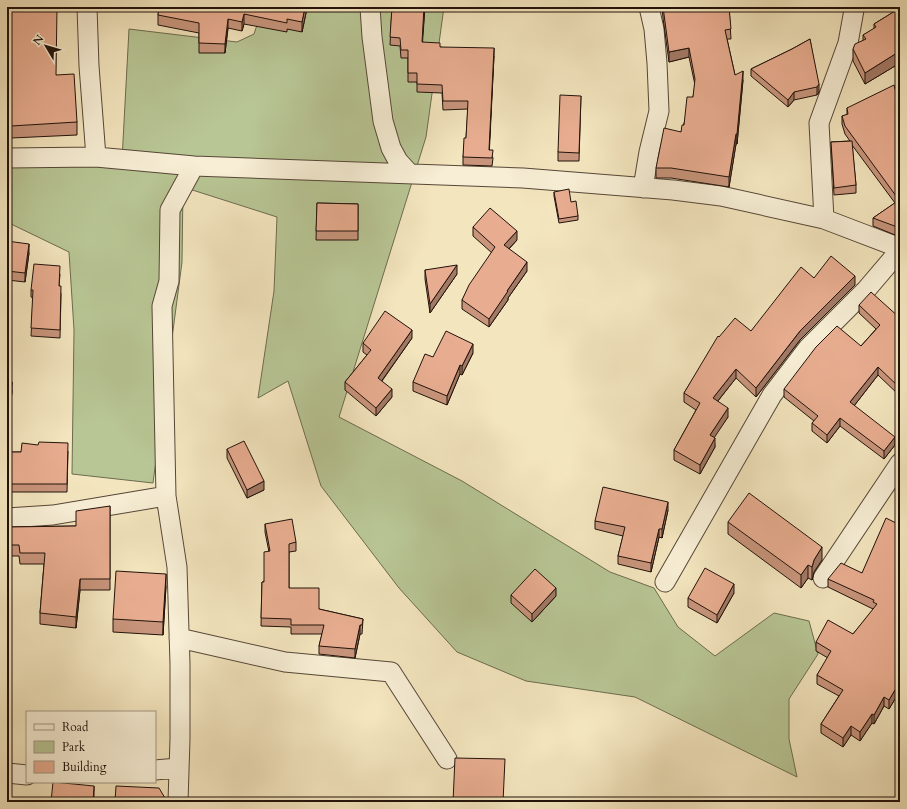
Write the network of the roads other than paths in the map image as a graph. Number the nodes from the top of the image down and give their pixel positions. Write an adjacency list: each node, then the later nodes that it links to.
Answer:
1 (87, 7): 5 (street)
2 (370, 7): 8 (street)
3 (648, 7): 9 (street)
4 (852, 7): 10 (street)
5 (96, 157): 6 (street); 7 (street)
6 (7, 158)
7 (194, 166): 8 (street); 13 (street)
8 (409, 173): 9 (street)
9 (643, 188): 10 (street)
10 (824, 219): 11 (street)
11 (900, 249): 16 (street)
12 (900, 462): 15 (street)
13 (166, 496): 14 (street); 17 (street)
14 (7, 518)
15 (823, 578)
16 (665, 582)
17 (179, 638): 18 (street); 19 (street)
18 (447, 758)
19 (178, 768): 20 (street); 23 (street)
20 (156, 770)
21 (7, 773): 22 (street)
22 (26, 774)
23 (178, 802)

